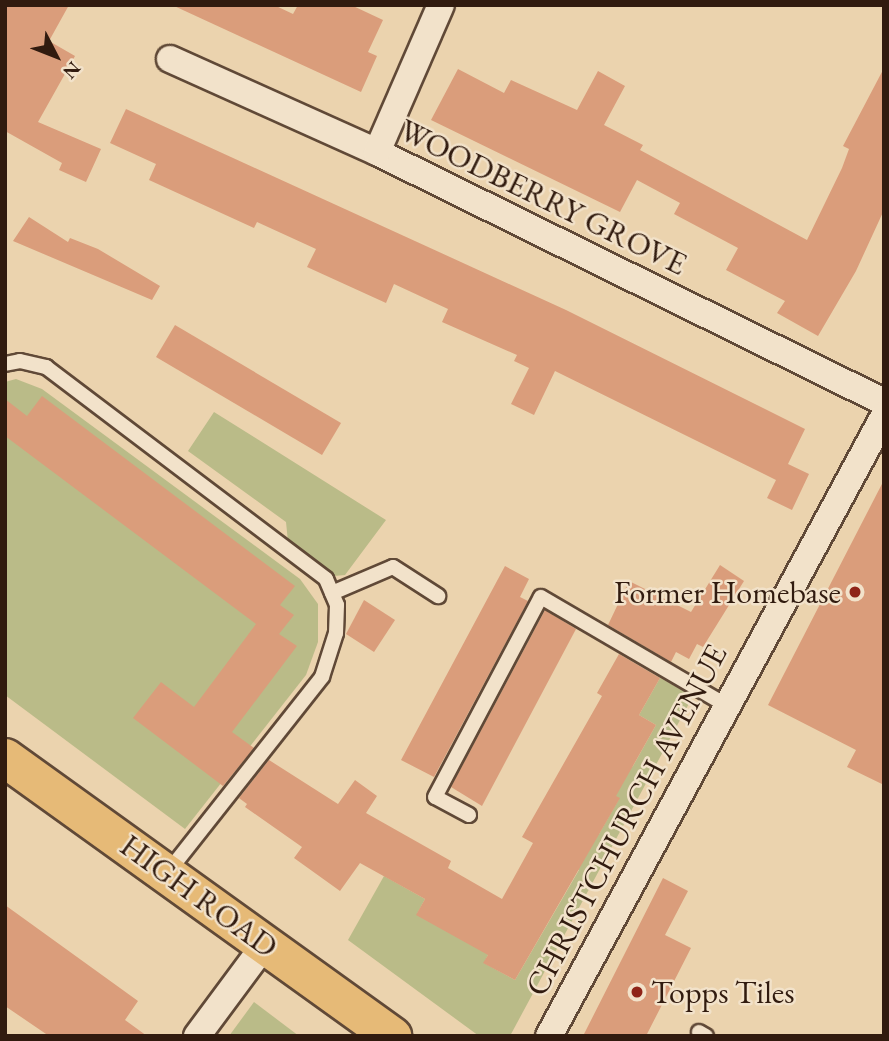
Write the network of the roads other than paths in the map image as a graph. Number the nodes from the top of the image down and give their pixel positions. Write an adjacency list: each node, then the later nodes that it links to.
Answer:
1 (440, 5): 3 (street)
2 (170, 59): 3 (street, WOODBERRY GROVE)
3 (377, 152): 5 (street, WOODBERRY GROVE)
4 (5, 365): 7 (lane)
5 (884, 402)
6 (884, 416): 9 (street, CHRISTCHURCH AVENUE)
7 (332, 593): 8 (lane); 12 (lane)
8 (438, 596)
9 (724, 705): 11 (lane); 16 (street, CHRISTCHURCH AVENUE)
10 (5, 758): 12 (main road, HIGH ROAD)
11 (469, 815)
12 (167, 873): 13 (main road, HIGH ROAD)
13 (266, 943): 14 (street); 15 (main road, HIGH ROAD)
14 (197, 1036)
15 (392, 1036)
16 (549, 1036)

